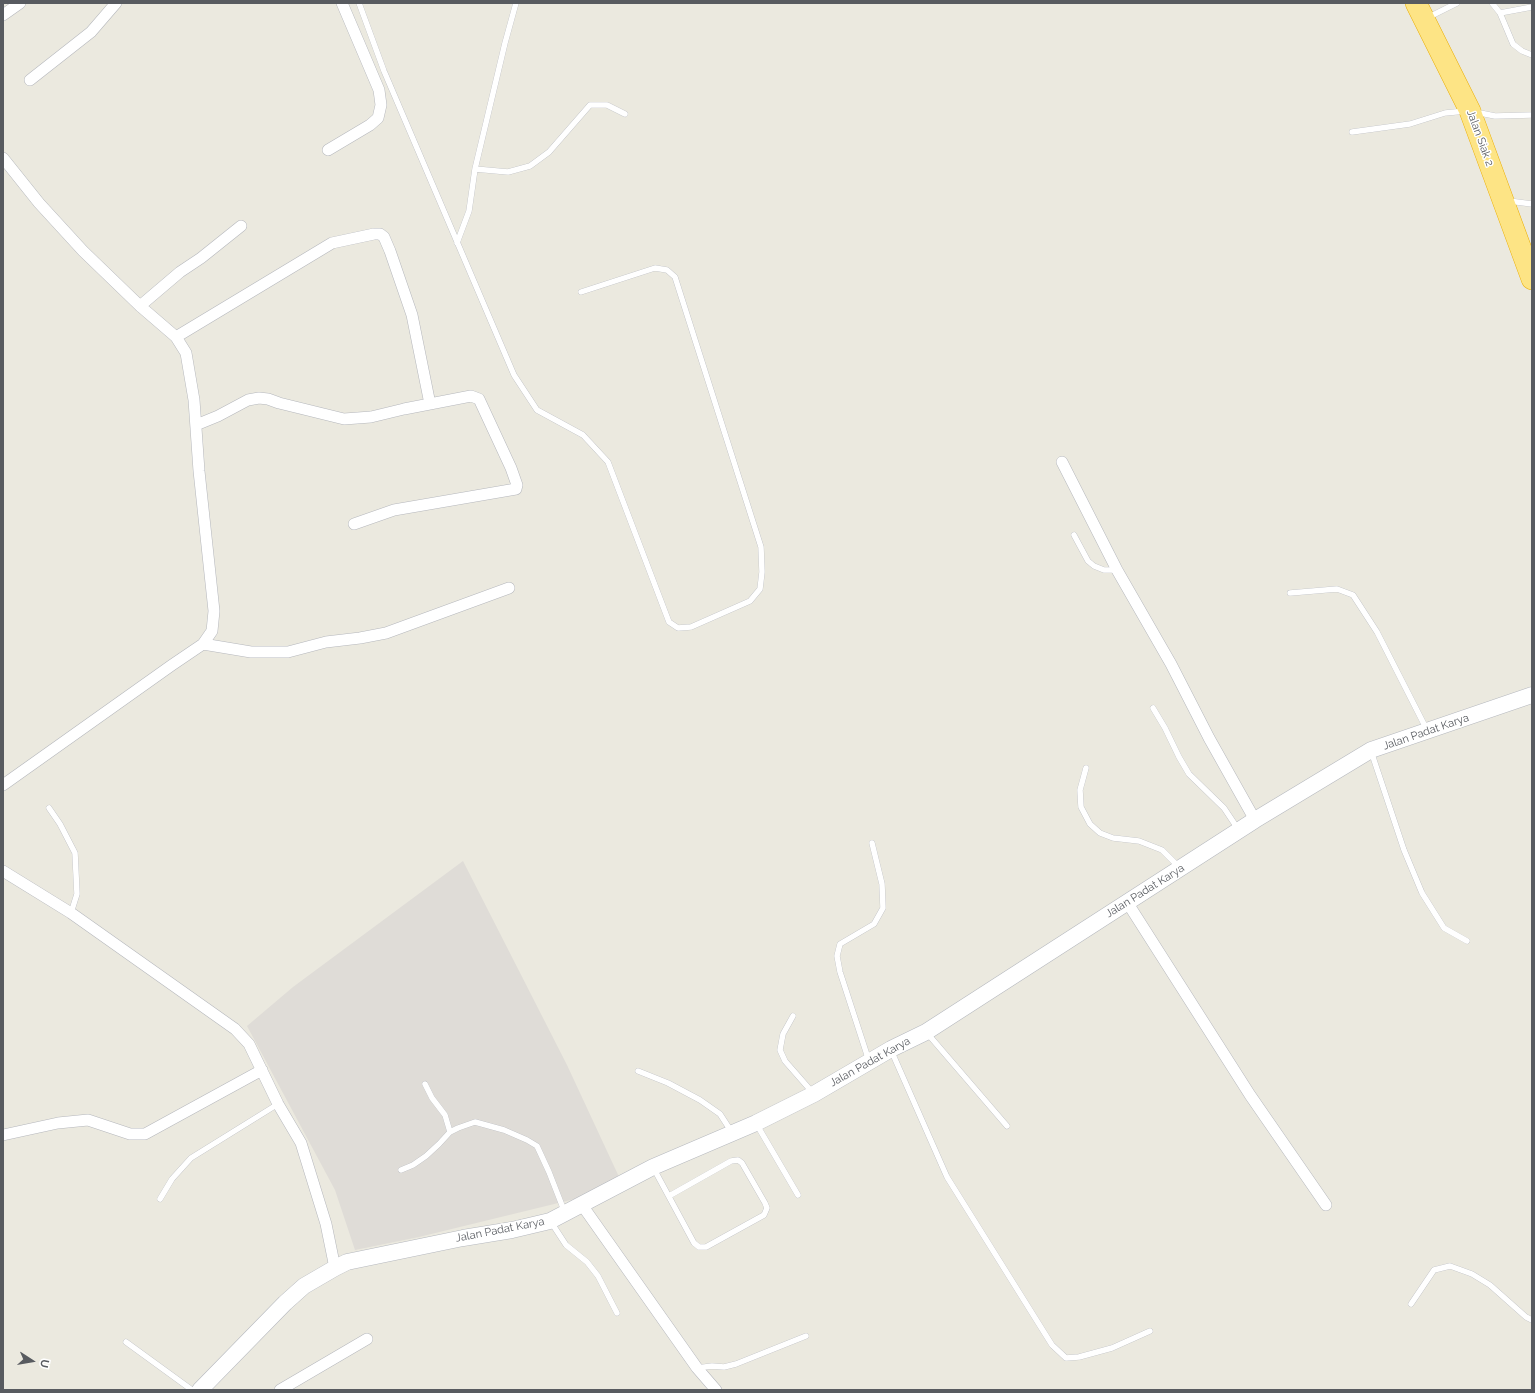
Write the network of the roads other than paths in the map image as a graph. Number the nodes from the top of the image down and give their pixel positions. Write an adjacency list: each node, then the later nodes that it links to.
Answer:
1 (20, 3): 11 (street)
2 (116, 3): 13 (street)
3 (342, 3): 18 (street)
4 (359, 3): 24 (lane)
5 (516, 3): 20 (lane)
6 (1457, 3): 9 (lane)
7 (1492, 3): 10 (lane)
8 (1532, 7): 10 (lane)
9 (1421, 11): 14 (highway, Jalan Siak 2)
10 (1500, 13): 12 (lane)
11 (3, 15)
12 (1532, 56)
13 (30, 80)
14 (1470, 111): 16 (lane); 17 (lane); 21 (highway, Jalan Siak 2)
15 (624, 114): 20 (lane)
16 (1532, 115)
17 (1352, 132)
18 (328, 150)
19 (3, 158): 27 (street)
20 (476, 169): 24 (lane)
21 (1502, 200): 22 (lane); 25 (highway, Jalan Siak 2)
22 (1532, 204)
23 (242, 226): 27 (street)
24 (457, 243): 26 (lane)
25 (1532, 279)
26 (581, 292)
27 (140, 306): 28 (street)
28 (176, 337): 29 (street); 30 (street)
29 (430, 404): 30 (street); 32 (street)
30 (196, 425): 37 (street)
31 (1062, 462): 34 (street)
32 (354, 524)
33 (1074, 535): 34 (lane)
34 (1117, 570): 45 (street)
35 (509, 588): 37 (street)
36 (1290, 593): 40 (lane)
37 (203, 644): 43 (street)
38 (1532, 695): 40 (street, Jalan Padat Karya)
39 (1153, 708): 46 (lane)
40 (1428, 732): 41 (street, Jalan Padat Karya)
41 (1371, 750): 45 (street, Jalan Padat Karya); 52 (lane)
42 (1086, 768): 48 (lane)
43 (3, 785)
44 (49, 808): 51 (lane)
45 (1255, 820): 46 (street, Jalan Padat Karya)
46 (1239, 831): 48 (street, Jalan Padat Karya)
47 (872, 843): 56 (lane)
48 (1180, 868): 50 (street, Jalan Padat Karya)
49 (3, 871): 51 (street)
50 (1126, 902): 54 (street, Jalan Padat Karya); 73 (street)
51 (71, 913): 57 (street)
52 (1467, 941)
53 (793, 1016): 60 (lane)
54 (926, 1032): 55 (street, Jalan Padat Karya); 63 (lane)
55 (891, 1049): 56 (street, Jalan Padat Karya); 80 (lane)
56 (869, 1063): 60 (street, Jalan Padat Karya)
57 (262, 1070): 61 (street); 66 (street)
58 (638, 1071): 65 (lane)
59 (425, 1084): 64 (lane)
60 (814, 1094): 62 (street, Jalan Padat Karya)
61 (278, 1104): 71 (lane); 76 (street)
62 (756, 1123): 65 (street, Jalan Padat Karya); 69 (lane)
63 (1007, 1126)
64 (450, 1132): 68 (lane); 74 (lane)
65 (732, 1133): 67 (street, Jalan Padat Karya)
66 (3, 1135)
67 (653, 1167): 70 (lane); 72 (street, Jalan Padat Karya)
68 (401, 1170)
69 (798, 1194)
70 (669, 1196): 70 (lane)
71 (160, 1199)
72 (582, 1205): 74 (street, Jalan Padat Karya); 84 (street)
73 (1326, 1205)
74 (565, 1213): 75 (street, Jalan Padat Karya)
75 (550, 1220): 76 (street, Jalan Padat Karya); 78 (lane)
76 (335, 1268): 85 (street, Jalan Padat Karya)
77 (1411, 1304): 79 (lane)
78 (617, 1313)
79 (1532, 1320)
80 (1150, 1331)
81 (806, 1336): 84 (lane)
82 (367, 1338): 87 (street)
83 (126, 1342): 86 (lane)
84 (696, 1368): 88 (street)
85 (207, 1387)
86 (192, 1390)
87 (280, 1390)
88 (716, 1390)

